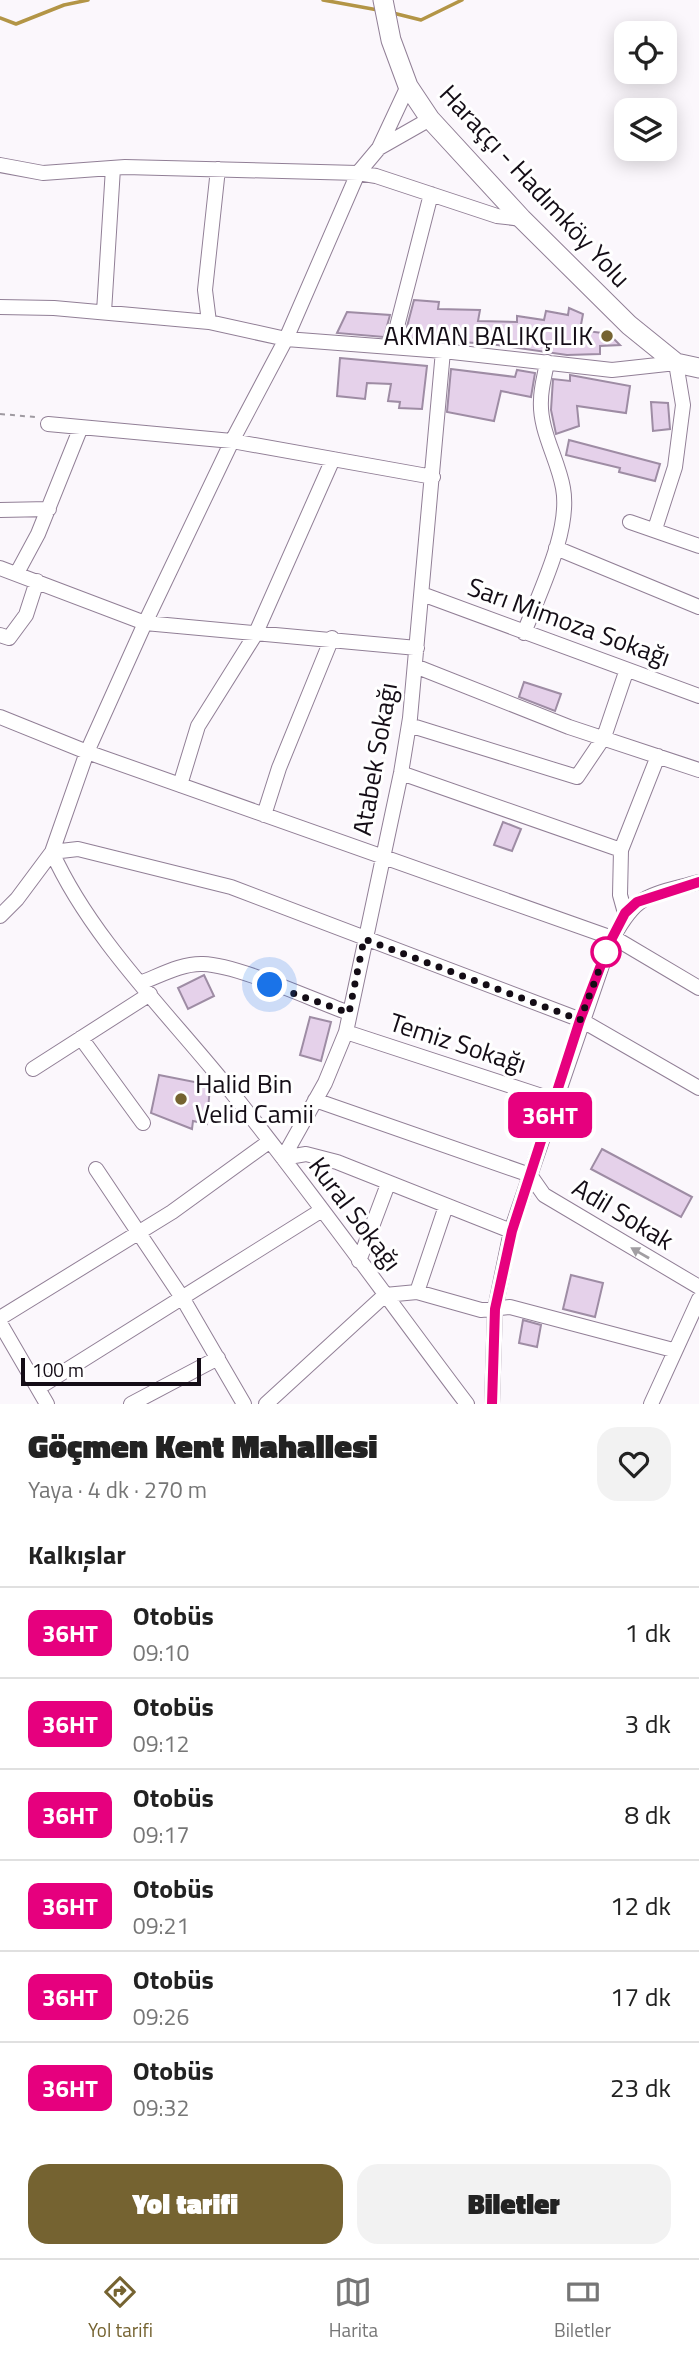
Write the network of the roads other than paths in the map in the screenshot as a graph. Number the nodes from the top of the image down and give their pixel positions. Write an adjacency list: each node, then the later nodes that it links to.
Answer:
1 (383, 0): 2 (main road, Haraççı - Hadımköy Yolu)
2 (408, 86): 3 (main road, Haraççı - Hadımköy Yolu); 4 (street)
3 (430, 120): 4 (street); 10 (main road, Haraççı - Hadımköy Yolu)
4 (379, 148): 8 (street)
5 (0, 165): 6 (street)
6 (113, 167): 7 (street); 12 (street)
7 (218, 169): 8 (street); 13 (street)
8 (358, 173): 9 (street); 14 (street)
9 (432, 194): 10 (street); 15 (street)
10 (522, 219): 18 (main road, Haraççı - Hadımköy Yolu)
11 (0, 307): 12 (street)
12 (104, 312): 13 (street)
13 (209, 322): 14 (street)
14 (286, 339): 15 (street); 22 (street)
15 (392, 346): 16 (street)
16 (443, 351): 17 (street); 24 (street, Atabek Sokağı)
17 (547, 362): 18 (street); 30 (street)
18 (676, 363): 19 (main road, Haraççı - Hadımköy Yolu); 28 (street)
19 (699, 368)
20 (48, 424): 21 (street)
21 (81, 427): 22 (street); 25 (street)
22 (232, 442): 23 (street); 36 (street)
23 (333, 459): 24 (street); 39 (street)
24 (433, 477): 34 (street, Atabek Sokağı)
25 (49, 509): 26 (street); 32 (street)
26 (0, 510)
27 (630, 523): 28 (street)
28 (655, 529): 29 (street)
29 (699, 546)
30 (556, 548): 35 (street); 37 (street)
31 (0, 568): 32 (street)
32 (17, 573): 33 (street)
33 (37, 581): 36 (street); 38 (street)
34 (422, 594): 37 (street, Sarı Mimoza Sokağı); 41 (street, Atabek Sokağı)
35 (699, 607)
36 (145, 623): 39 (street); 48 (street)
37 (524, 633): 43 (street, Sarı Mimoza Sokağı)
38 (0, 635)
39 (255, 635): 40 (street); 52 (street)
40 (332, 638): 41 (street); 53 (street)
41 (416, 648): 42 (street, Atabek Sokağı)
42 (415, 666): 46 (street, Atabek Sokağı); 47 (street)
43 (626, 672): 44 (street, Sarı Mimoza Sokağı); 47 (street)
44 (699, 696)
45 (1, 720): 48 (street)
46 (409, 725): 47 (street); 51 (street, Atabek Sokağı)
47 (604, 737): 49 (street)
48 (87, 752): 52 (street); 55 (street)
49 (658, 756): 50 (street); 54 (street)
50 (699, 770)
51 (401, 773): 54 (street); 56 (street, Atabek Sokağı)
52 (180, 785): 53 (street)
53 (264, 815): 56 (street)
54 (621, 850): 58 (street)
55 (52, 852): 59 (street); 61 (street); 63 (street, Kural Sokağı)
56 (382, 858): 60 (street); 61 (street, Atabek Sokağı)
57 (699, 882): 58 (street)
58 (625, 913): 60 (street)
59 (0, 916)
60 (612, 937): 62 (street); 65 (street)
61 (364, 939): 64 (street, Atabek Sokağı); 65 (street)
62 (699, 988)
63 (145, 989): 64 (street); 67 (street); 73 (street, Kural Sokağı)
64 (349, 1013): 66 (street, Atabek Sokağı)
65 (580, 1020): 69 (street); 71 (street)
66 (346, 1032): 70 (street, Atabek Sokağı); 71 (street, Temiz Sokağı)
67 (81, 1038): 68 (street); 72 (street)
68 (33, 1069)
69 (699, 1088)
70 (315, 1100): 74 (street, Atabek Sokağı); 76 (street)
71 (554, 1100): 76 (street)
72 (143, 1123)
73 (270, 1141): 74 (street, Kural Sokağı); 80 (street)
74 (283, 1158): 77 (street); 79 (street, Kural Sokağı)
75 (96, 1169): 80 (street)
76 (530, 1175): 81 (street); 83 (street, Adil Sokak, one-way to 76)
77 (388, 1184): 78 (street); 82 (street)
78 (446, 1206): 81 (street); 84 (street)
79 (321, 1210): 82 (street, Kural Sokağı); 86 (street)
80 (141, 1231): 86 (street); 89 (street)
81 (512, 1231): 88 (street)
82 (359, 1261): 85 (street, Kural Sokağı)
83 (699, 1287)
84 (417, 1292): 85 (street); 88 (street)
85 (385, 1296): 96 (street); 97 (street, Kural Sokağı)
86 (183, 1299): 91 (street); 92 (street)
87 (699, 1299): 90 (street)
88 (495, 1309): 90 (street); 98 (street)
89 (0, 1320): 92 (street)
90 (673, 1350): 99 (street)
91 (218, 1358): 94 (street); 95 (street)
92 (38, 1388): 93 (street)
93 (47, 1404)
94 (131, 1404)
95 (243, 1404)
96 (266, 1404)
97 (467, 1404)
98 (492, 1404)
99 (651, 1404)

